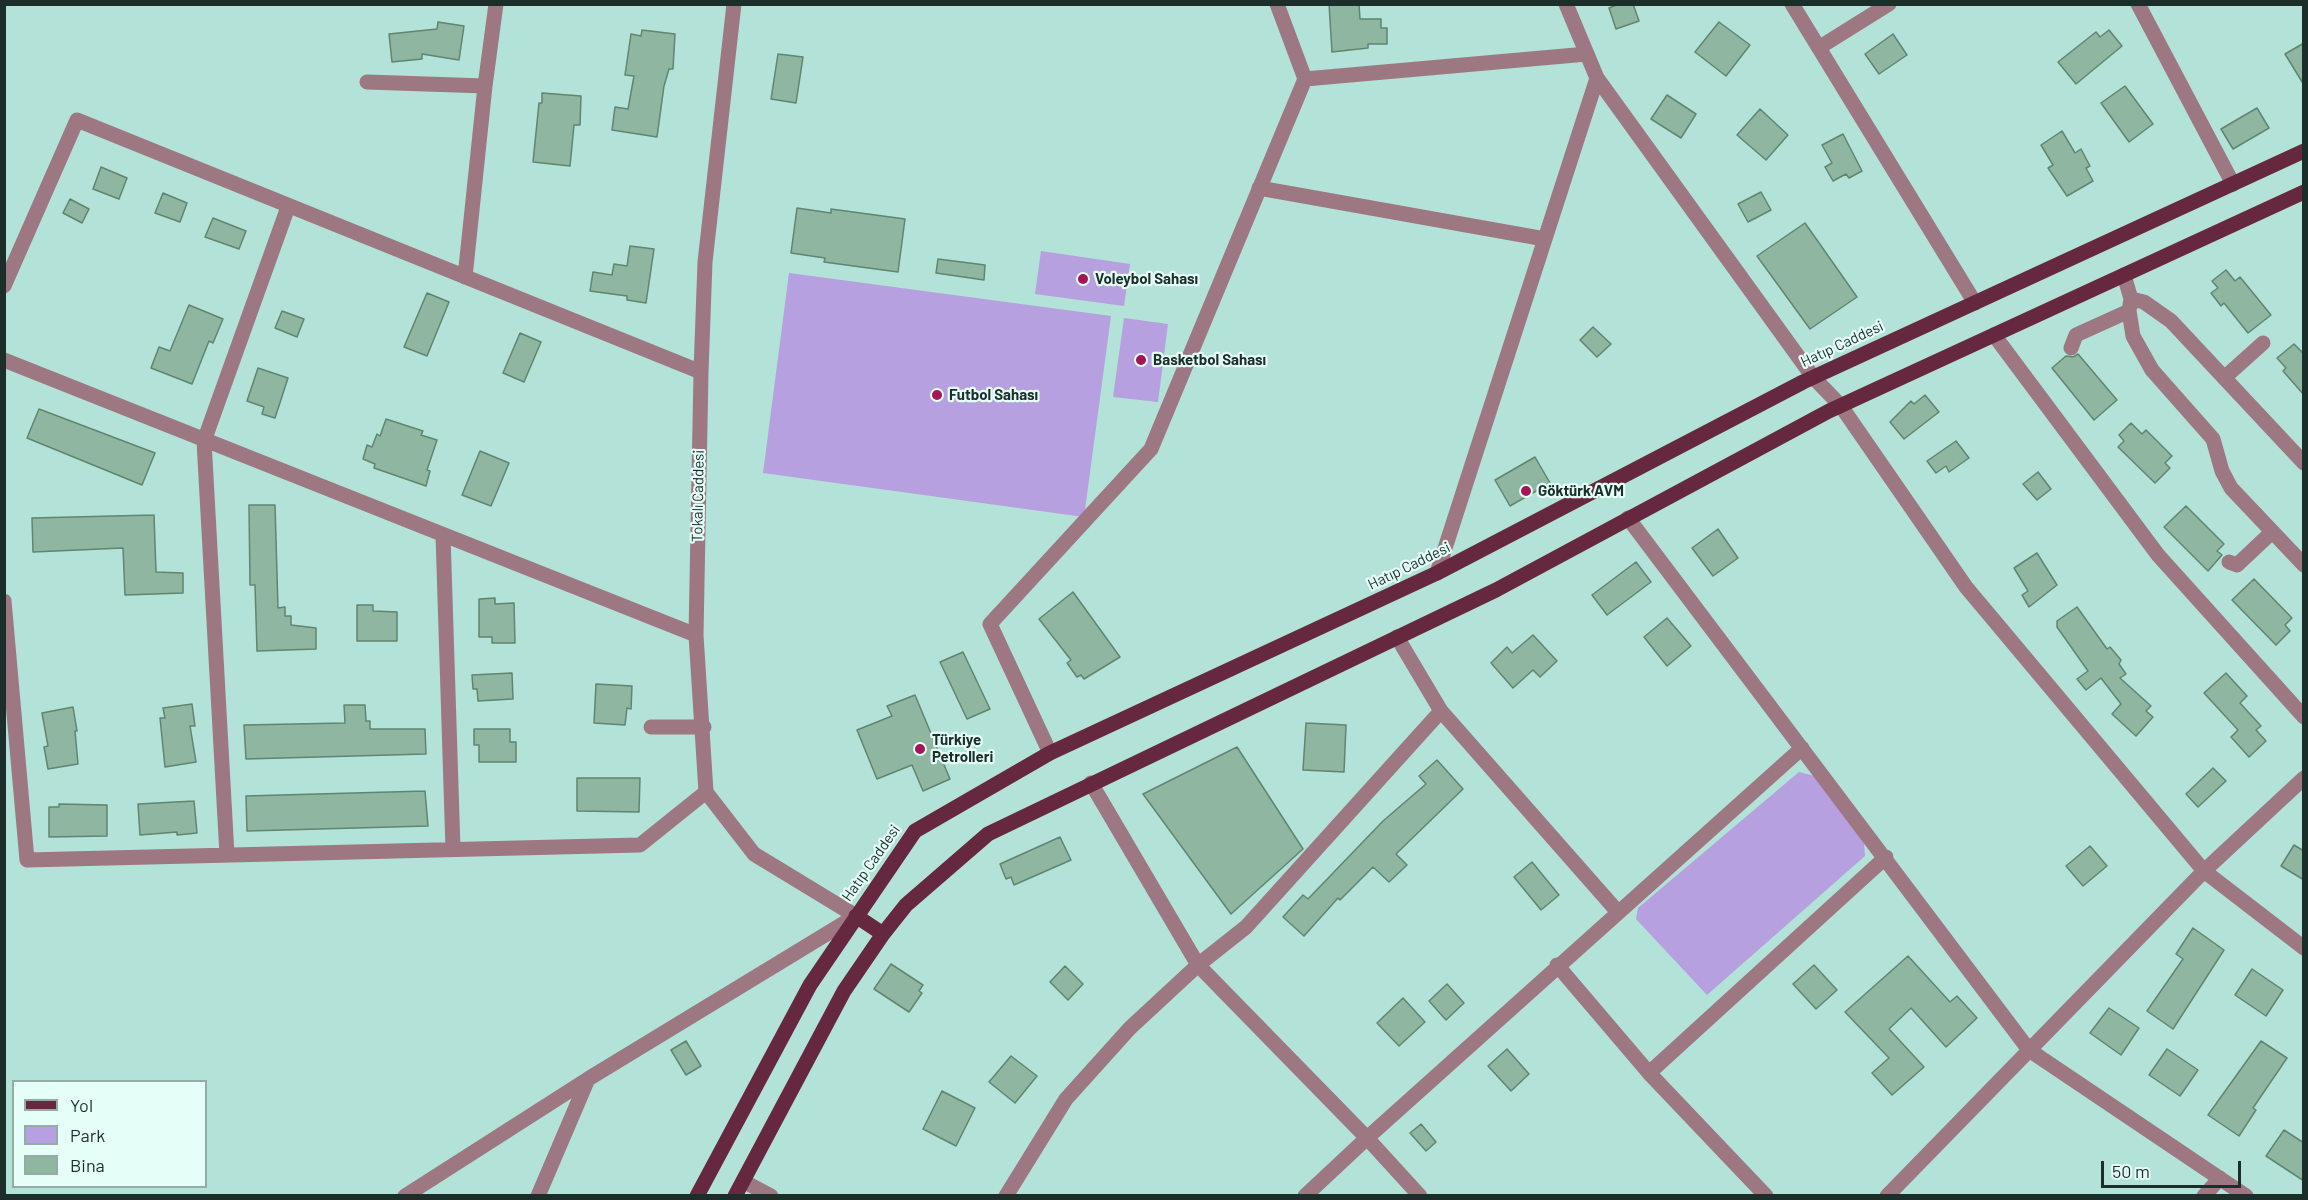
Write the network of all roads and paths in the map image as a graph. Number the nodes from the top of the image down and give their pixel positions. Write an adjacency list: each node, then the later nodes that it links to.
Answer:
1 (496, 4): 13 (street)
2 (734, 4): 29 (street, Tokalı Caddesi)
3 (1277, 4): 11 (street)
4 (1566, 4): 9 (street)
5 (1792, 4): 8 (street)
6 (1889, 4): 8 (street)
7 (2138, 4): 15 (street)
8 (1820, 47): 23 (street)
9 (1587, 54): 10 (street); 11 (street)
10 (1598, 78): 19 (street); 30 (street)
11 (1305, 79): 16 (street)
12 (367, 82): 13 (street)
13 (485, 86): 21 (street)
14 (2304, 151): 15 (main road, Hatıp Caddesi)
15 (2234, 184): 23 (main road, Hatıp Caddesi)
16 (1260, 188): 19 (street); 49 (street)
17 (2304, 192): 20 (main road)
18 (288, 207): 21 (street); 22 (street); 33 (street)
19 (1545, 239): 40 (street)
20 (2124, 275): 24 (street); 25 (main road)
21 (465, 277): 29 (street)
22 (4, 286)
23 (1976, 303): 30 (main road, Hatıp Caddesi)
24 (2130, 305): 27 (street); 31 (street); 36 (street)
25 (1994, 335): 32 (main road); 45 (street)
26 (2263, 343): 31 (street)
27 (2071, 348)
28 (4, 360): 33 (street)
29 (701, 372): 42 (street, Tokalı Caddesi)
30 (1813, 377): 32 (street); 40 (main road, Hatıp Caddesi)
31 (2224, 378): 34 (street)
32 (1841, 406): 35 (main road); 56 (street)
33 (204, 441): 37 (street); 54 (street)
34 (2300, 452)
35 (1628, 518): 43 (main road); 48 (street)
36 (2272, 532): 38 (street); 39 (street)
37 (443, 535): 42 (street); 53 (street)
38 (2229, 562)
39 (2304, 565)
40 (1437, 573): 49 (main road, Hatıp Caddesi)
41 (4, 601): 54 (street)
42 (696, 635): 47 (street, Tokalı Caddesi)
43 (1397, 637): 44 (street); 51 (main road)
44 (1441, 711): 57 (street); 61 (street)
45 (2304, 717)
46 (651, 727): 47 (street)
47 (704, 727): 52 (street, Tokalı Caddesi)
48 (1802, 748): 55 (street); 57 (street)
49 (1050, 753): 58 (main road, Hatıp Caddesi)
50 (2304, 778): 56 (street)
51 (1091, 783): 59 (main road); 61 (street)
52 (706, 792): 53 (street); 58 (street)
53 (453, 849): 54 (street)
54 (227, 855)
55 (1886, 857): 63 (street); 64 (street)
56 (2204, 871): 60 (street); 63 (street)
57 (1617, 911): 62 (street)
58 (856, 916): 59 (main road); 65 (street); 71 (main road, Hatıp Caddesi)
59 (883, 934): 68 (main road)
60 (2304, 948)
61 (1198, 965): 66 (street); 74 (street)
62 (1557, 965): 64 (street); 66 (street)
63 (2030, 1050): 67 (street); 78 (street)
64 (1649, 1073): 77 (street)
65 (588, 1079): 69 (street); 70 (street)
66 (1367, 1138): 75 (street); 76 (street)
67 (2220, 1179): 79 (street); 80 (street)
68 (743, 1181): 72 (main road); 73 (street)
69 (405, 1196)
70 (538, 1196)
71 (697, 1196)
72 (735, 1196)
73 (771, 1196)
74 (1006, 1196)
75 (1305, 1196)
76 (1420, 1196)
77 (1766, 1196)
78 (1887, 1196)
79 (2204, 1196)
80 (2246, 1196)

